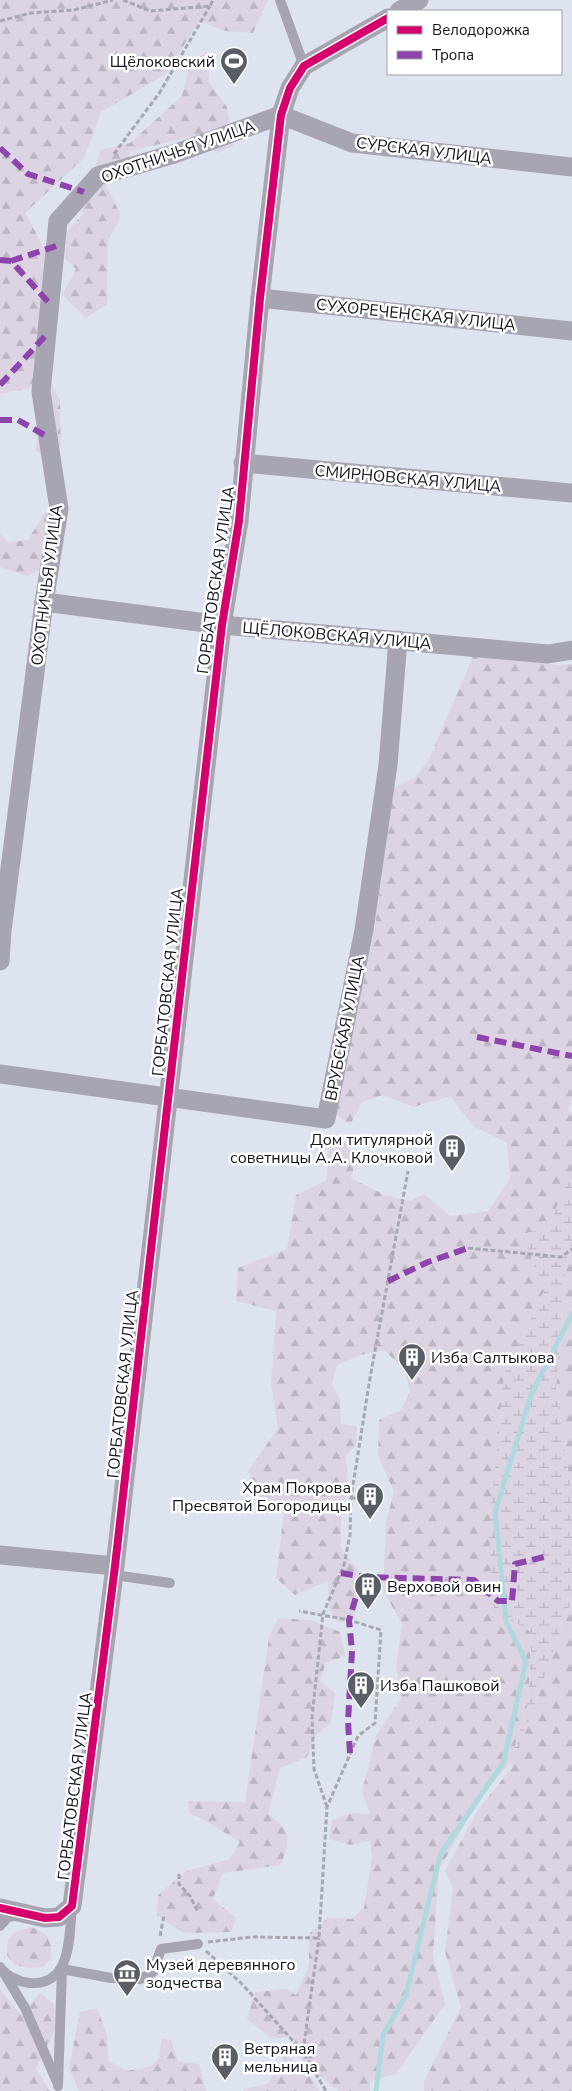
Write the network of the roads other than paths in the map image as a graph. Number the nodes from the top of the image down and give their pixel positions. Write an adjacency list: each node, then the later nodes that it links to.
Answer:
1 (280, 0): 5 (lane)
2 (419, 0): 3 (street)
3 (401, 10)
4 (387, 19): 5 (street)
5 (304, 66): 6 (street, ГОРБАТОВСКАЯ УЛИЦА)
6 (281, 115): 7 (street, СУРСКАЯ УЛИЦА); 8 (street, ГОРБАТОВСКАЯ УЛИЦА); 12 (street, ОХОТНИЧЬЯ УЛИЦА)
7 (572, 167)
8 (260, 298): 9 (street, СУХОРЕЧЕНСКАЯ УЛИЦА); 10 (street, ГОРБАТОВСКАЯ УЛИЦА)
9 (572, 330)
10 (243, 463): 11 (street, СМИРНОВСКАЯ УЛИЦА); 13 (street, ГОРБАТОВСКАЯ УЛИЦА)
11 (572, 493)
12 (44, 602): 13 (street, ЩЁЛОКОВСКАЯ УЛИЦА); 16 (street, ОХОТНИЧЬЯ УЛИЦА)
13 (222, 625): 14 (street, ЩЁЛОКОВСКАЯ УЛИЦА); 18 (street, ГОРБАТОВСКАЯ УЛИЦА)
14 (398, 640): 15 (street, ЩЁЛОКОВСКАЯ УЛИЦА); 18 (street, ВРУБСКАЯ УЛИЦА)
15 (572, 650)
16 (0, 961)
17 (0, 1074): 18 (street, ВРУБСКАЯ УЛИЦА)
18 (168, 1098): 20 (street, ГОРБАТОВСКАЯ УЛИЦА)
19 (0, 1555): 20 (street)
20 (114, 1571): 21 (lane); 22 (street, ГОРБАТОВСКАЯ УЛИЦА)
21 (170, 1583)
22 (72, 1906): 24 (street); 27 (lane)
23 (0, 1908): 24 (street)
24 (26, 1914): 25 (lane)
25 (0, 1926)
26 (198, 1944): 27 (lane)
27 (62, 1969): 28 (lane); 29 (lane)
28 (2, 1970): 29 (lane)
29 (59, 2088)

